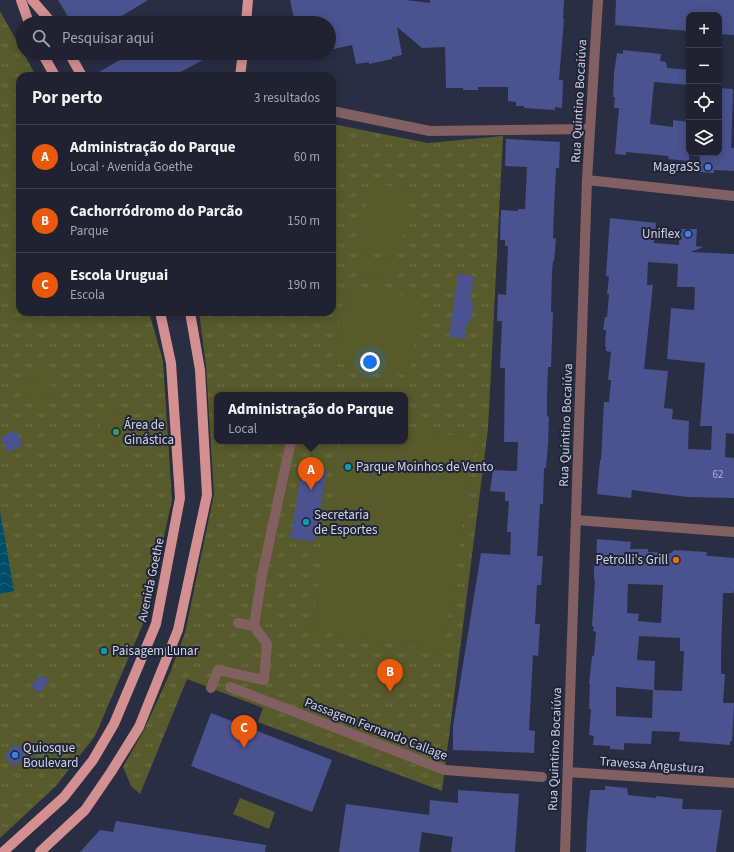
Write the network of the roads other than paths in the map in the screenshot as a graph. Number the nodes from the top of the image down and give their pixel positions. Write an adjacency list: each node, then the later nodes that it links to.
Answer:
1 (21, 0): 5 (main road)
2 (32, 0): 6 (main road)
3 (248, 0): 7 (main road)
4 (598, 0): 15 (street, Rua Quintino Bocaiúva)
5 (27, 16)
6 (46, 16)
7 (247, 16)
8 (46, 60): 11 (main road)
9 (73, 60): 12 (main road)
10 (242, 60): 13 (main road)
11 (53, 72)
12 (80, 72)
13 (241, 72)
14 (336, 112): 15 (street)
15 (590, 129): 16 (street, Rua Quintino Bocaiúva)
16 (587, 180): 17 (street); 21 (street, Rua Quintino Bocaiúva)
17 (734, 196)
18 (161, 316): 30 (main road, Avenida Goethe)
19 (191, 316): 31 (main road)
20 (290, 444): 24 (street)
21 (576, 520): 22 (street); 27 (street, Rua Quintino Bocaiúva)
22 (734, 532)
23 (238, 623): 24 (street)
24 (254, 626): 26 (street)
25 (230, 687): 28 (street, Passagem Fernando Callage)
26 (211, 688)
27 (568, 772): 29 (street, Travessa Angustura); 32 (street, Rua Quintino Bocaiúva)
28 (542, 777)
29 (734, 783)
30 (3, 852)
31 (40, 852)
32 (565, 852)

